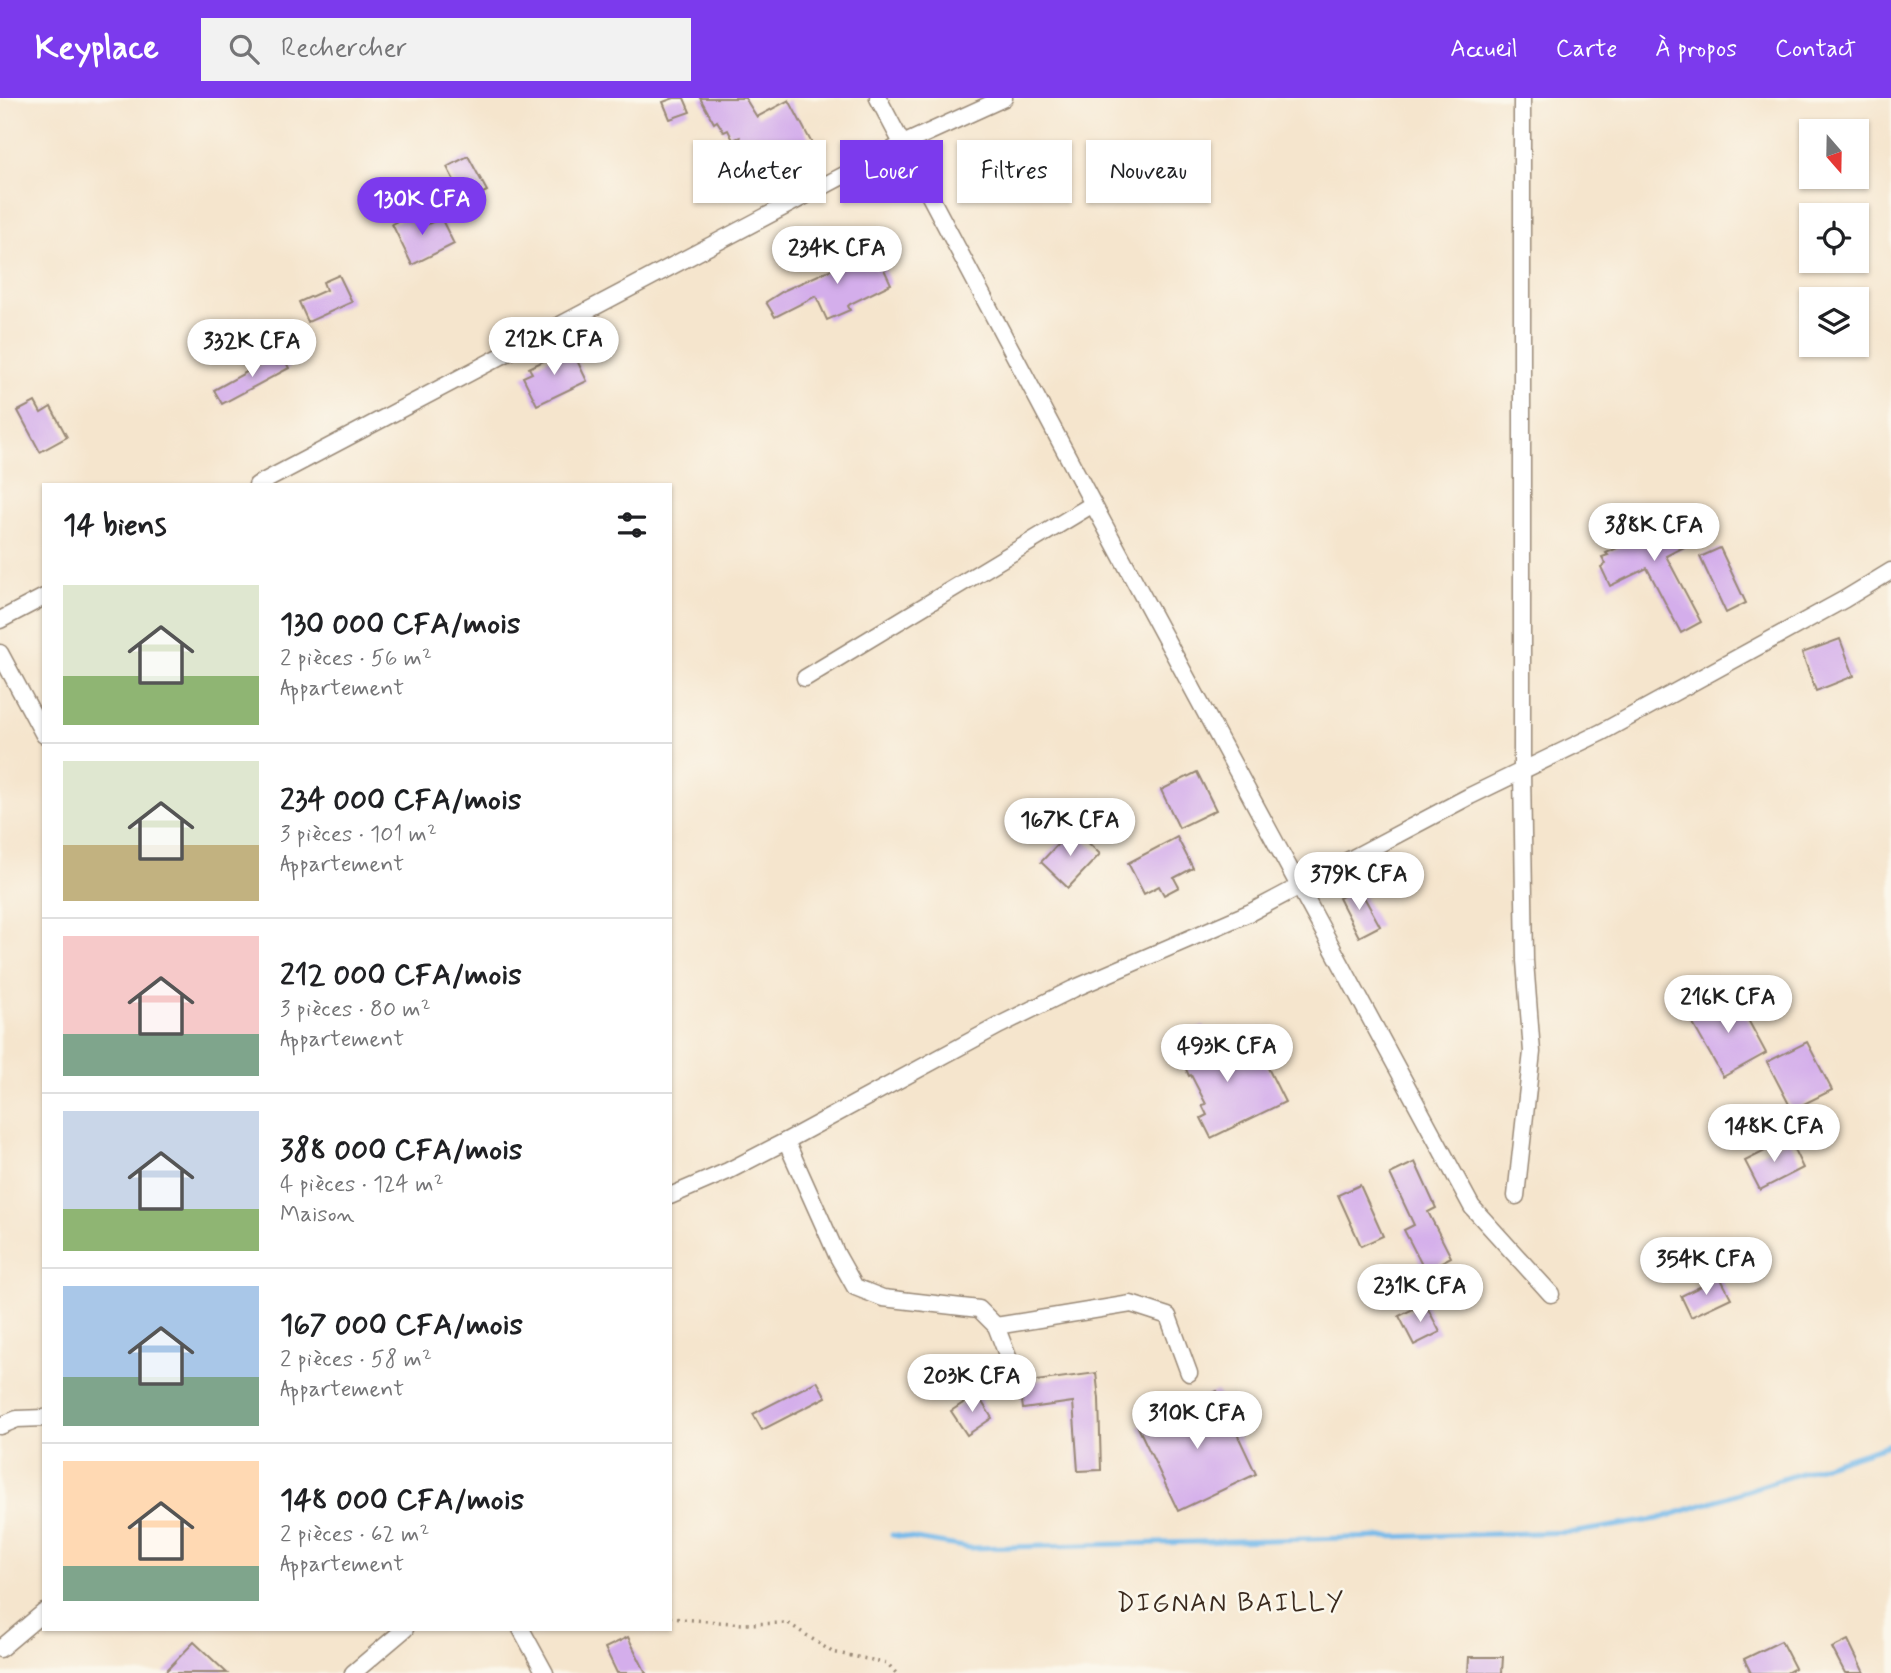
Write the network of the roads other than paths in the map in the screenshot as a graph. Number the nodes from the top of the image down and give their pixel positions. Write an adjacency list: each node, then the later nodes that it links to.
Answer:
1 (878, 98): 4 (street)
2 (1004, 98): 5 (street)
3 (1522, 98): 16 (street)
4 (901, 140)
5 (912, 140)
6 (840, 177): 8 (street)
7 (934, 203): 9 (street)
8 (261, 483)
9 (1093, 505): 14 (street); 17 (street)
10 (1891, 571): 16 (street)
11 (42, 598): 12 (street)
12 (0, 620)
13 (0, 653): 15 (street)
14 (805, 678)
15 (42, 731)
16 (1522, 771): 17 (street); 20 (street)
17 (1299, 886): 18 (street); 21 (street)
18 (786, 1141): 19 (street); 22 (street)
19 (672, 1195)
20 (1517, 1196)
21 (1550, 1294)
22 (996, 1326): 23 (street); 24 (street)
23 (1013, 1370)
24 (1189, 1373)
25 (42, 1418): 26 (street)
26 (0, 1426)
27 (42, 1614): 30 (street)
28 (403, 1631): 31 (street)
29 (523, 1631): 32 (street)
30 (0, 1649)
31 (353, 1673)
32 (545, 1673)

